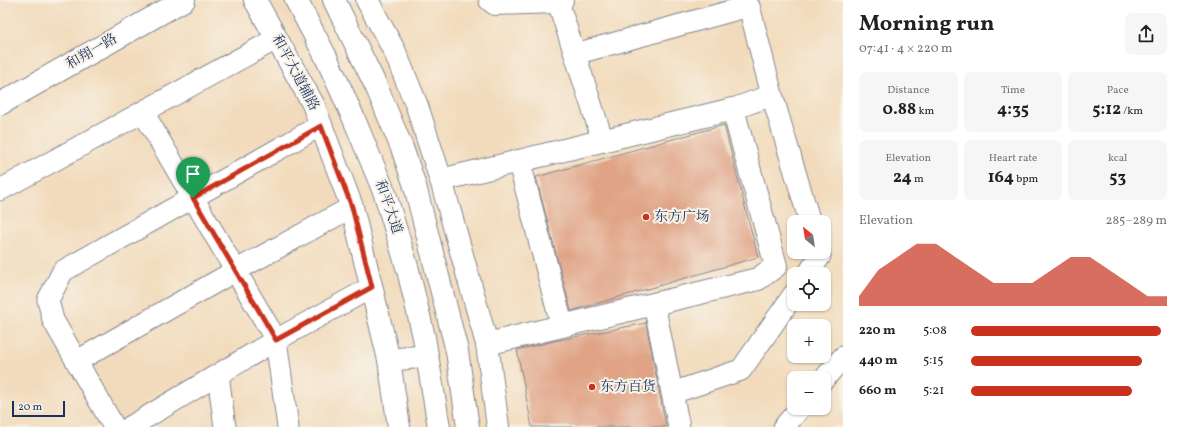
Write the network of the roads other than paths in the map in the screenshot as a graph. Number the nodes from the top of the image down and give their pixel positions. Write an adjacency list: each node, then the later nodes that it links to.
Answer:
1 (184, 0): 11 (main road, 和翔一路)
2 (255, 0): 8 (main road, 和平大道辅路)
3 (296, 0): 31 (main road, 和平大道)
4 (334, 0): 18 (main road, 和平大道)
5 (367, 0): 17 (main road)
6 (490, 0): 7 (main road)
7 (560, 1): 9 (street)
8 (276, 39): 13 (street); 14 (main road, 和平大道辅路)
9 (575, 54): 10 (street); 15 (street)
10 (772, 95): 12 (street); 22 (street)
11 (0, 104)
12 (733, 109): 15 (main road); 25 (main road)
13 (143, 112): 19 (street); 20 (street)
14 (321, 126): 20 (street); 21 (main road, 和平大道辅路)
15 (603, 140): 16 (main road)
16 (519, 161): 17 (main road); 27 (main road)
17 (441, 180): 18 (main road); 29 (main road)
18 (415, 186): 30 (main road, 和平大道)
19 (0, 190)
20 (193, 198): 23 (street); 34 (street)
21 (352, 207): 23 (street); 24 (main road, 和平大道辅路)
22 (808, 215)
23 (235, 271): 28 (street); 34 (street)
24 (372, 287): 28 (street); 33 (main road, 和平大道辅路)
25 (654, 304): 27 (main road); 37 (street)
26 (787, 304): 37 (street)
27 (562, 326): 29 (main road)
28 (276, 340): 36 (street); 42 (street)
29 (487, 344): 30 (main road); 46 (main road)
30 (457, 351): 31 (main road); 45 (main road, 和平大道)
31 (427, 356): 33 (main road); 44 (main road, 和平大道)
32 (843, 357): 35 (street)
33 (389, 360): 43 (main road, 和平大道辅路)
34 (77, 361): 39 (street)
35 (831, 371)
36 (218, 375): 40 (street); 41 (street)
37 (672, 393): 47 (street)
38 (794, 415): 48 (street)
39 (114, 427)
40 (130, 427)
41 (225, 427)
42 (288, 427)
43 (399, 427)
44 (439, 427)
45 (468, 427)
46 (498, 427)
47 (679, 427)
48 (784, 427)

